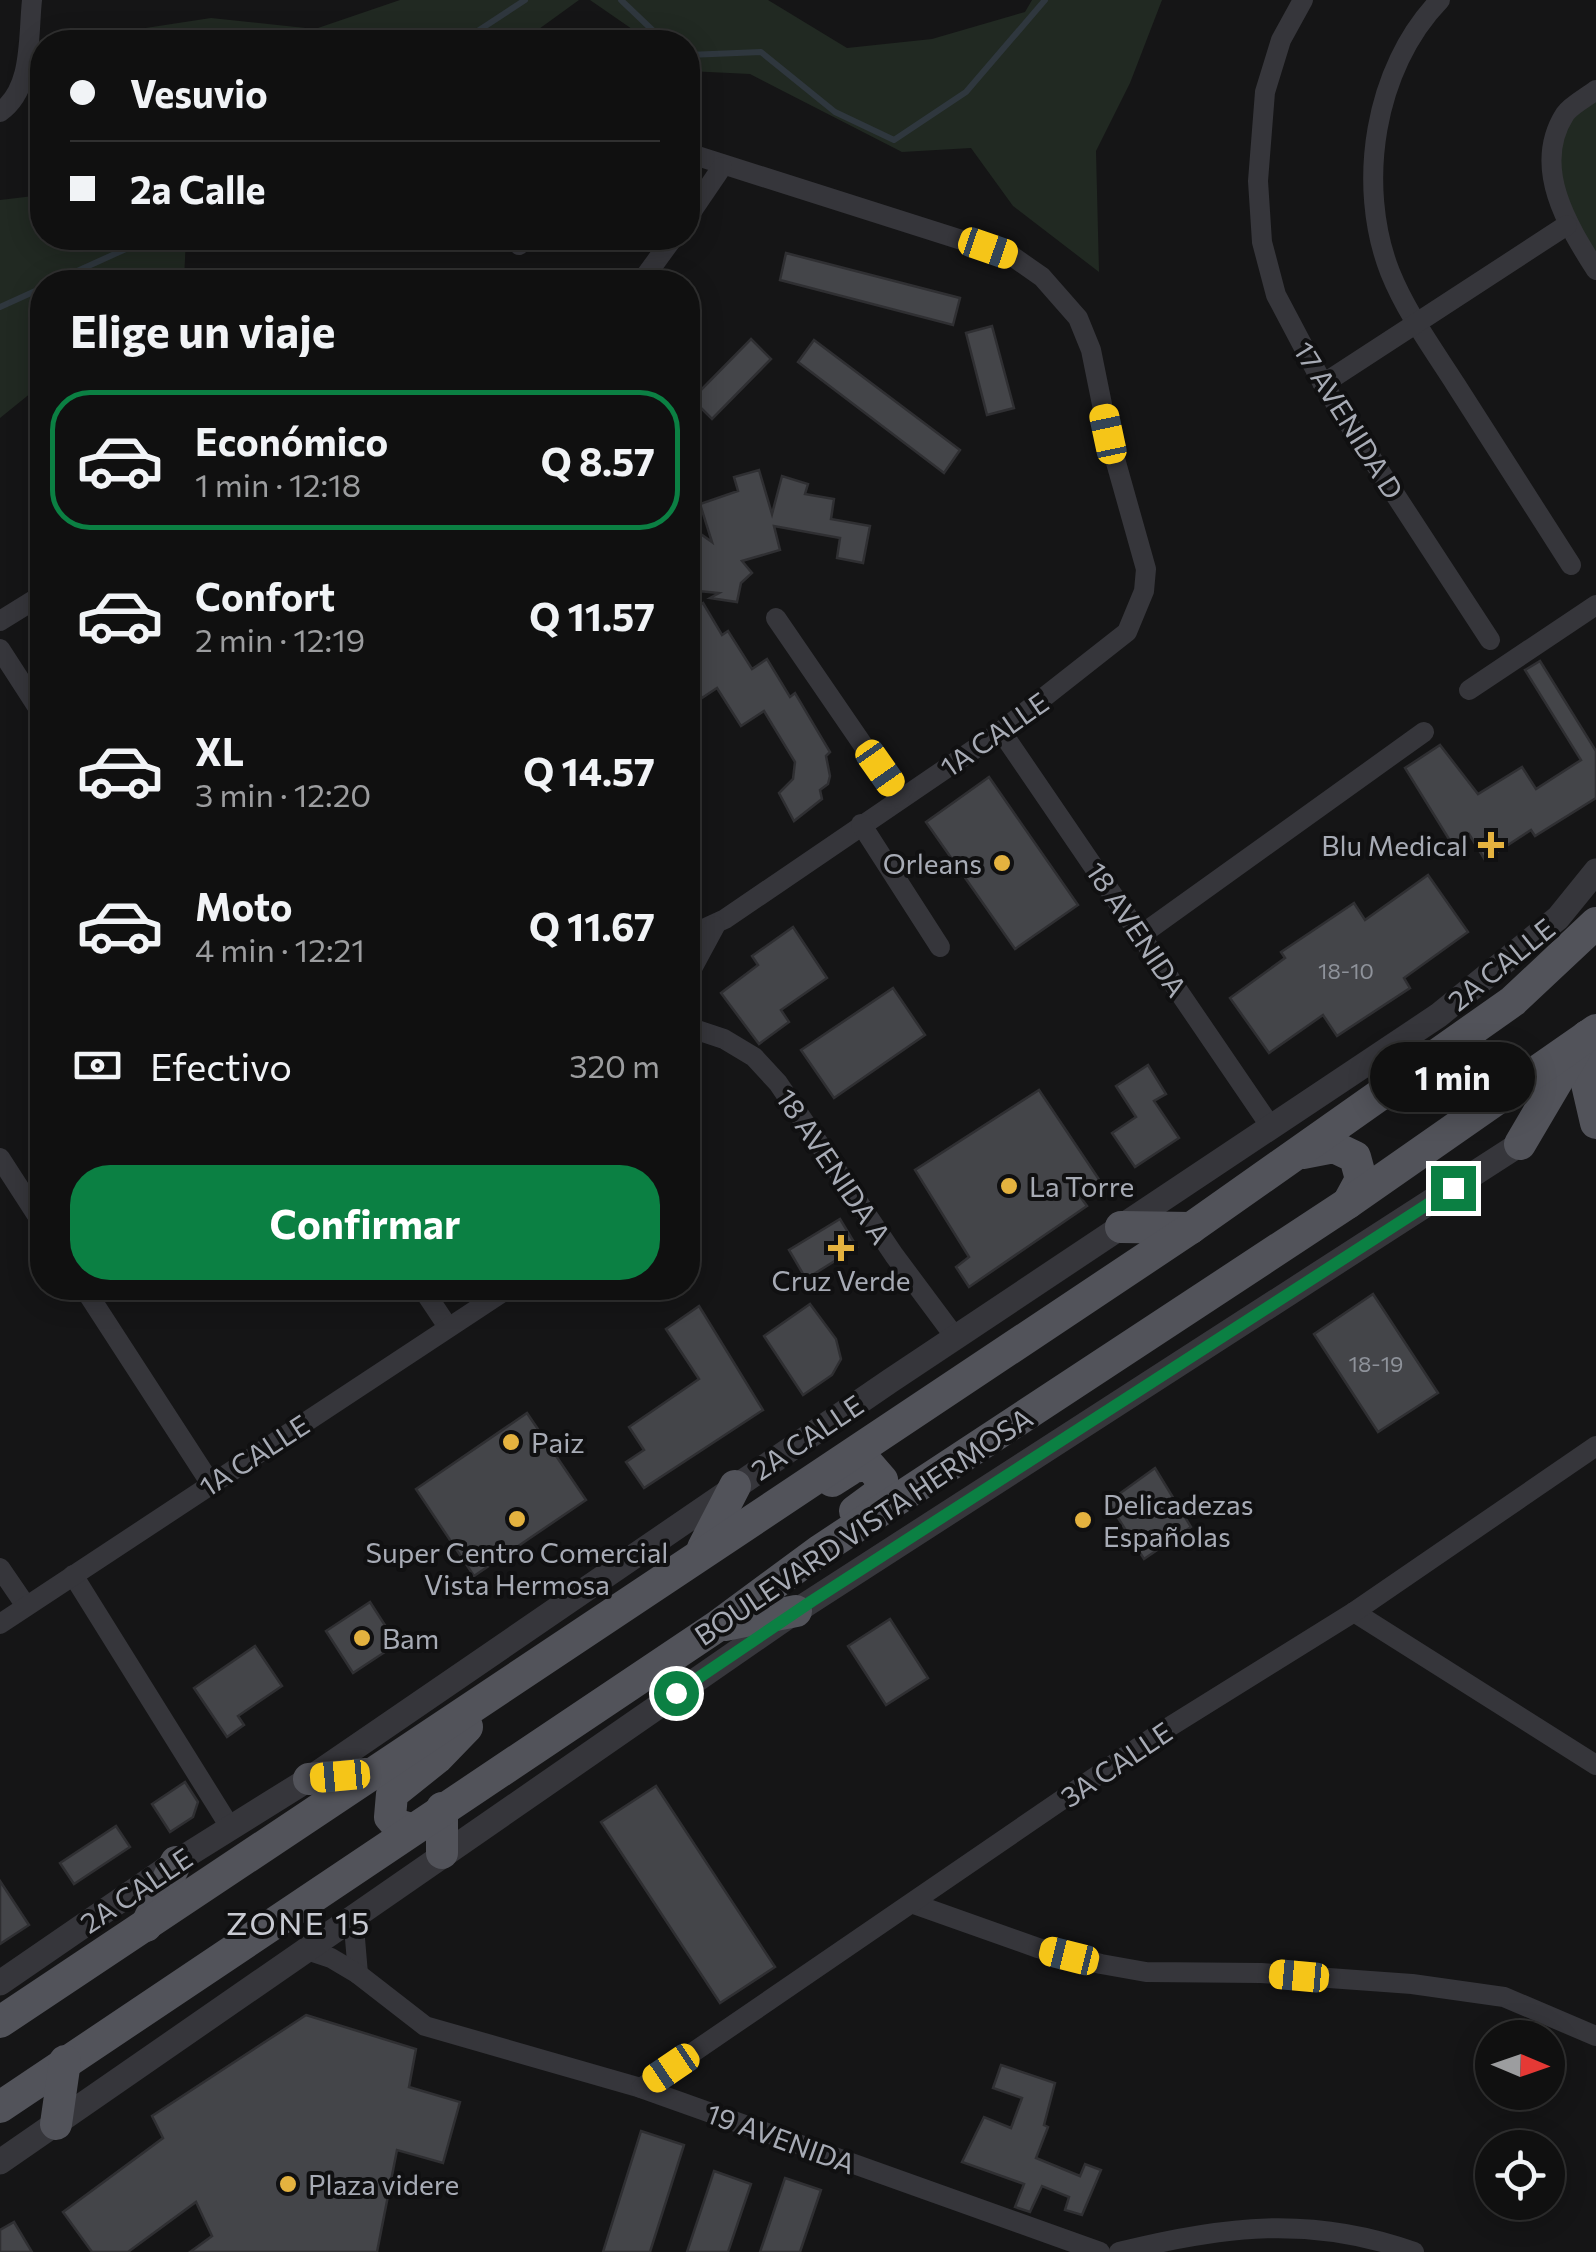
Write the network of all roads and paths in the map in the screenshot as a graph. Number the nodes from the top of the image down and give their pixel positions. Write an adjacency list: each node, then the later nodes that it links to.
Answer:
1 (32, 0): 5 (street)
2 (1304, 0): 12 (street, 17 AVENIDA D)
3 (1440, 0): 11 (street)
4 (1596, 90): 9 (street)
5 (0, 112)
6 (700, 157): 7 (street, 1A CALLE)
7 (722, 167): 8 (street); 22 (street, 1A CALLE)
8 (700, 199)
9 (1567, 225): 10 (street); 11 (street)
10 (1596, 270)
11 (1415, 321): 12 (street); 13 (street)
12 (1323, 384): 18 (street, 17 AVENIDA D)
13 (1571, 565)
14 (30, 602): 17 (street)
15 (1596, 605): 20 (street)
16 (776, 618): 24 (street)
17 (0, 621)
18 (1490, 640)
19 (0, 650): 21 (street)
20 (1469, 690)
21 (30, 696)
22 (1001, 731): 24 (street, 1A CALLE); 30 (street, 18 AVENIDA)
23 (1424, 732): 30 (street)
24 (900, 798): 25 (street, 1A CALLE)
25 (862, 824): 28 (street, 1A CALLE); 31 (street)
26 (1596, 870): 36 (street, 2A CALLE)
27 (1596, 923): 39 (main road)
28 (716, 924): 29 (street, 1A CALLE); 32 (street, 1A CALLE)
29 (700, 931)
30 (1142, 935): 36 (street, 18 AVENIDA)
31 (940, 947)
32 (700, 954)
33 (700, 1031): 49 (street, 18 AVENIDA A)
34 (1588, 1036): 35 (main road); 38 (main road); 41 (main road, BOULEVARD VISTA HERMOSA)
35 (1596, 1123)
36 (1271, 1127): 43 (street, 2A CALLE)
37 (1596, 1135): 38 (main road)
38 (1520, 1144): 59 (street)
39 (1293, 1156): 41 (main road); 44 (main road)
40 (0, 1158): 42 (street)
41 (1348, 1203): 57 (main road, BOULEVARD VISTA HERMOSA)
42 (30, 1204)
43 (1122, 1227): 44 (main road); 49 (street, 2A CALLE)
44 (1191, 1228): 53 (main road)
45 (92, 1300): 51 (street)
46 (430, 1300): 48 (street)
47 (491, 1300): 48 (street, 1A CALLE)
48 (448, 1328): 51 (street, 1A CALLE)
49 (955, 1337): 52 (street, 2A CALLE)
50 (1596, 1446): 60 (street, 3A CALLE)
51 (212, 1484): 56 (street, 1A CALLE)
52 (736, 1486): 54 (main road); 66 (street, 2A CALLE)
53 (791, 1492): 54 (main road); 57 (main road)
54 (694, 1558): 63 (main road)
55 (0, 1568): 58 (street)
56 (73, 1575): 58 (street, 1A CALLE); 68 (street)
57 (775, 1582): 62 (main road, BOULEVARD VISTA HERMOSA)
58 (26, 1606): 61 (street, 1A CALLE)
59 (796, 1612): 62 (main road); 70 (street)
60 (1354, 1612): 64 (street); 72 (street, 3A CALLE)
61 (0, 1624)
62 (716, 1627): 67 (main road, BOULEVARD VISTA HERMOSA)
63 (487, 1700): 65 (main road); 69 (main road)
64 (1596, 1764)
65 (370, 1773): 66 (main road); 74 (main road)
66 (309, 1779): 68 (street, 2A CALLE)
67 (442, 1808): 69 (main road, BOULEVARD VISTA HERMOSA); 70 (main road)
68 (230, 1827): 71 (street, 2A CALLE)
69 (411, 1829): 80 (main road, BOULEVARD VISTA HERMOSA)
70 (442, 1853): 73 (street)
71 (176, 1862): 74 (main road); 77 (street, 2A CALLE)
72 (914, 1904): 79 (street); 81 (street, 3A CALLE)
73 (353, 1914): 75 (street); 76 (street)
74 (146, 1926): 78 (main road)
75 (304, 1949): 76 (street, 19 AVENIDA); 83 (street)
76 (358, 1974): 81 (street, 19 AVENIDA)
77 (0, 1982)
78 (0, 2022)
79 (1596, 2036)
80 (65, 2061): 82 (main road, BOULEVARD VISTA HERMOSA); 83 (main road)
81 (641, 2088): 85 (street, 19 AVENIDA)
82 (0, 2107)
83 (56, 2124): 84 (street)
84 (0, 2162)
85 (1100, 2252)
86 (1118, 2252): 87 (street)
87 (1414, 2252)

